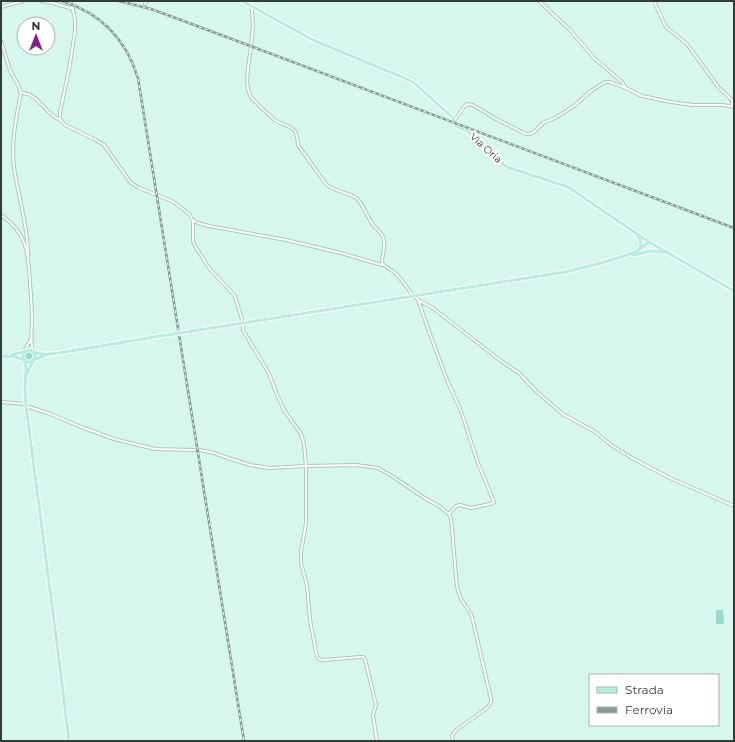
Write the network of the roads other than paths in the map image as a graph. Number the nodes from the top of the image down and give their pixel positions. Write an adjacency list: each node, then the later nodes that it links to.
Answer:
1 (23, 1): 10 (street)
2 (41, 1): 11 (street)
3 (71, 1): 11 (street)
4 (147, 1): 8 (street)
5 (242, 1): 9 (main road, Via Oria)
6 (539, 1): 13 (street)
7 (654, 1): 15 (street)
8 (145, 4)
9 (251, 6): 17 (main road, Via Oria); 27 (street)
10 (1, 7)
11 (73, 9): 16 (street)
12 (1, 41): 14 (street)
13 (626, 88): 15 (street); 17 (street)
14 (21, 93): 16 (street); 25 (street)
15 (733, 106)
16 (61, 120): 19 (street)
17 (454, 120): 20 (main road, Via Oria)
18 (1, 215): 25 (street)
19 (193, 220): 27 (street); 31 (street)
20 (634, 232): 21 (main road, Via Oria); 23 (main road)
21 (650, 243): 22 (main road); 23 (main road); 24 (main road, Via Oria)
22 (645, 251): 24 (main road); 26 (main road)
23 (636, 252): 26 (main road)
24 (667, 253): 28 (main road, Via Oria)
25 (28, 255): 32 (street)
26 (606, 262): 29 (main road)
27 (383, 265): 29 (street)
28 (734, 291)
29 (414, 296): 30 (street); 31 (main road)
30 (418, 300): 46 (street); 47 (street)
31 (243, 323): 35 (main road, bridge); 45 (street)
32 (32, 336): 33 (street); 34 (street)
33 (25, 351): 34 (main road); 37 (main road); 38 (main road)
34 (33, 351): 35 (main road); 39 (main road)
35 (51, 354): 39 (main road)
36 (1, 356): 37 (main road)
37 (5, 356): 38 (main road)
38 (24, 360): 39 (main road); 40 (main road)
39 (33, 360): 40 (main road)
40 (26, 379): 42 (main road)
41 (1, 402): 42 (street)
42 (26, 405): 43 (street); 48 (main road)
43 (195, 450)
44 (200, 450): 45 (street)
45 (306, 466): 47 (street); 49 (street)
46 (734, 506)
47 (449, 514): 50 (street)
48 (69, 741)
49 (377, 741)
50 (453, 741)

